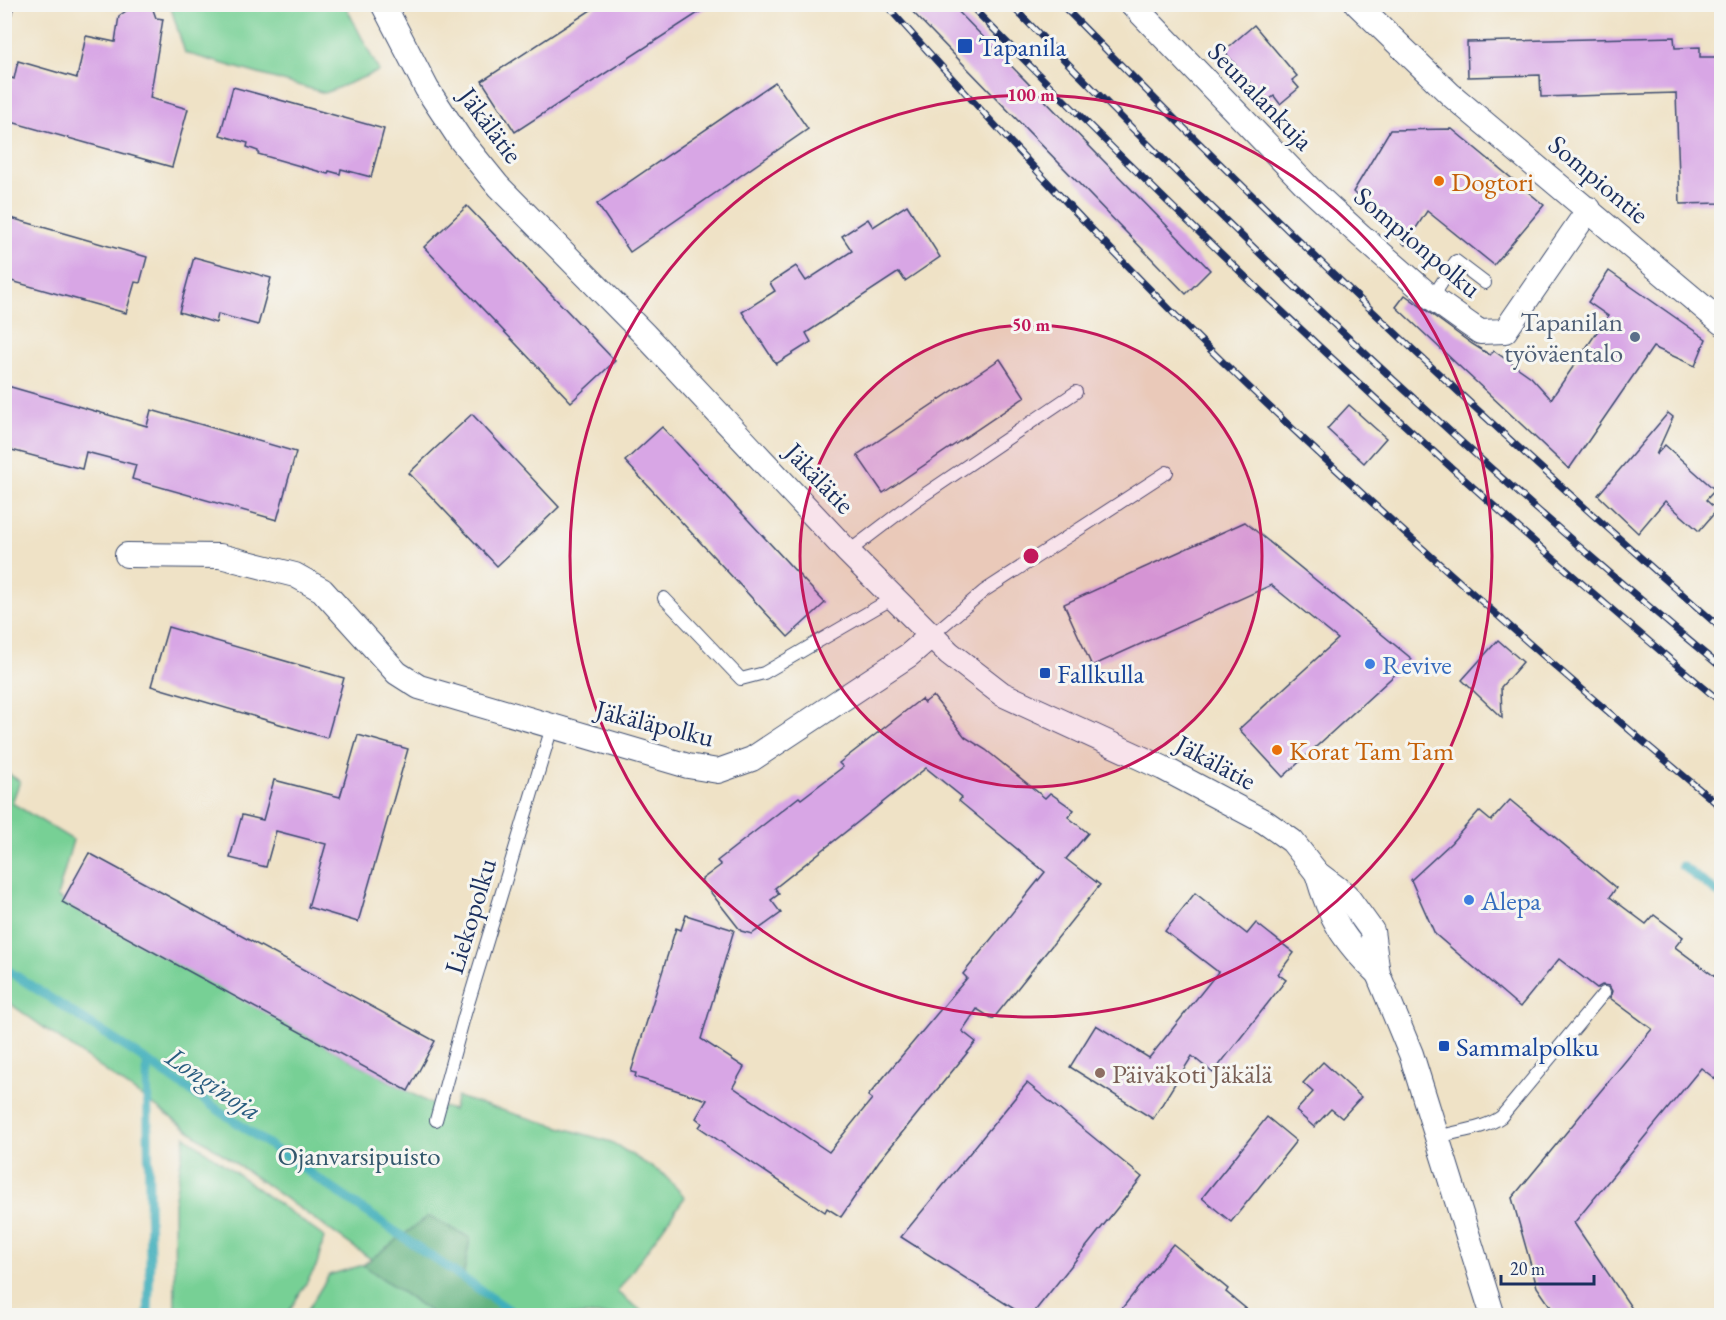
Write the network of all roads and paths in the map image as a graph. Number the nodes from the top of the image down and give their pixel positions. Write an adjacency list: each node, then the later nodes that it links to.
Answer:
1 (8, 4): 5 (lane)
2 (383, 4): 13 (street, Jäkälätie)
3 (1132, 4): 6 (street, Seunalankuja)
4 (1357, 4): 7 (street, Sompiontie)
5 (4, 18)
6 (1316, 194): 9 (street, Sompionpolku)
7 (1589, 209): 9 (street, Sompionpolku); 10 (street, Sompiontie)
8 (1485, 283): 9 (lane)
9 (1432, 298)
10 (1717, 314)
11 (1076, 392): 13 (lane)
12 (1167, 472): 17 (lane, Jäkäläpolku)
13 (848, 552): 16 (street, Jäkälätie)
14 (127, 555): 18 (street, Jäkäläpolku)
15 (664, 598): 16 (lane)
16 (893, 598): 17 (street, Jäkälätie)
17 (932, 635): 18 (street, Jäkäläpolku); 21 (street, Jäkälätie)
18 (552, 727): 20 (lane, Liekopolku)
19 (1604, 993): 21 (lane)
20 (436, 1120)
21 (1438, 1137): 22 (street, Jäkälätie)
22 (1493, 1316)

